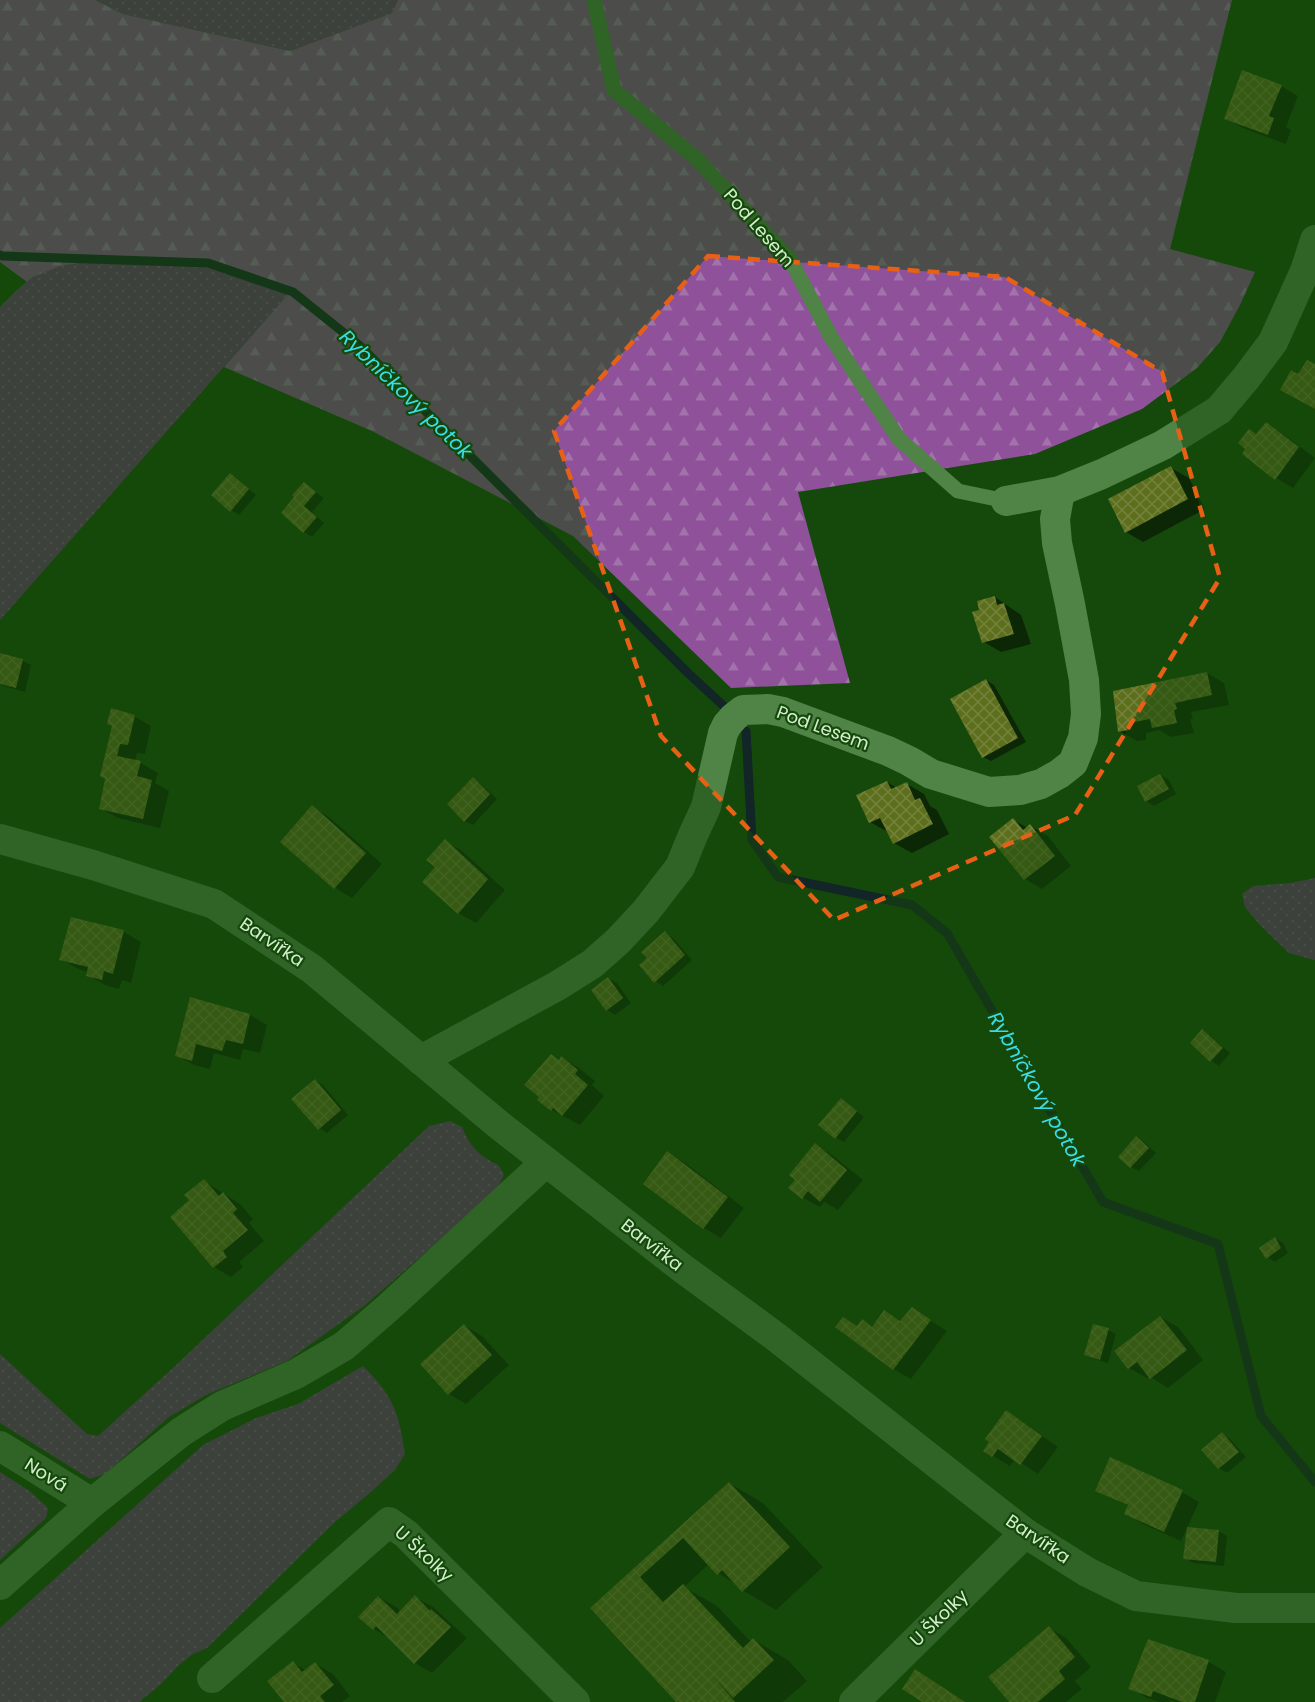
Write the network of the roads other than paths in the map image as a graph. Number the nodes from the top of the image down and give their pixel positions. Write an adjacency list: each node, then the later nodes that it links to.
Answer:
1 (594, 0): 4 (lane, Pod Lesem)
2 (1315, 240): 3 (street, Pod Lesem)
3 (1060, 491): 4 (street, Pod Lesem); 6 (street, Pod Lesem)
4 (1006, 501)
5 (0, 839): 6 (street, Barvířka)
6 (422, 1060): 7 (street, Barvířka)
7 (546, 1162): 9 (street); 10 (street, Barvířka)
8 (0, 1446): 9 (street, Nová)
9 (92, 1503): 11 (street)
10 (1025, 1533): 12 (street, Barvířka); 15 (street, U Školky)
11 (0, 1585)
12 (1315, 1608)
13 (212, 1678): 14 (street, U Školky)
14 (575, 1702)
15 (854, 1702)

